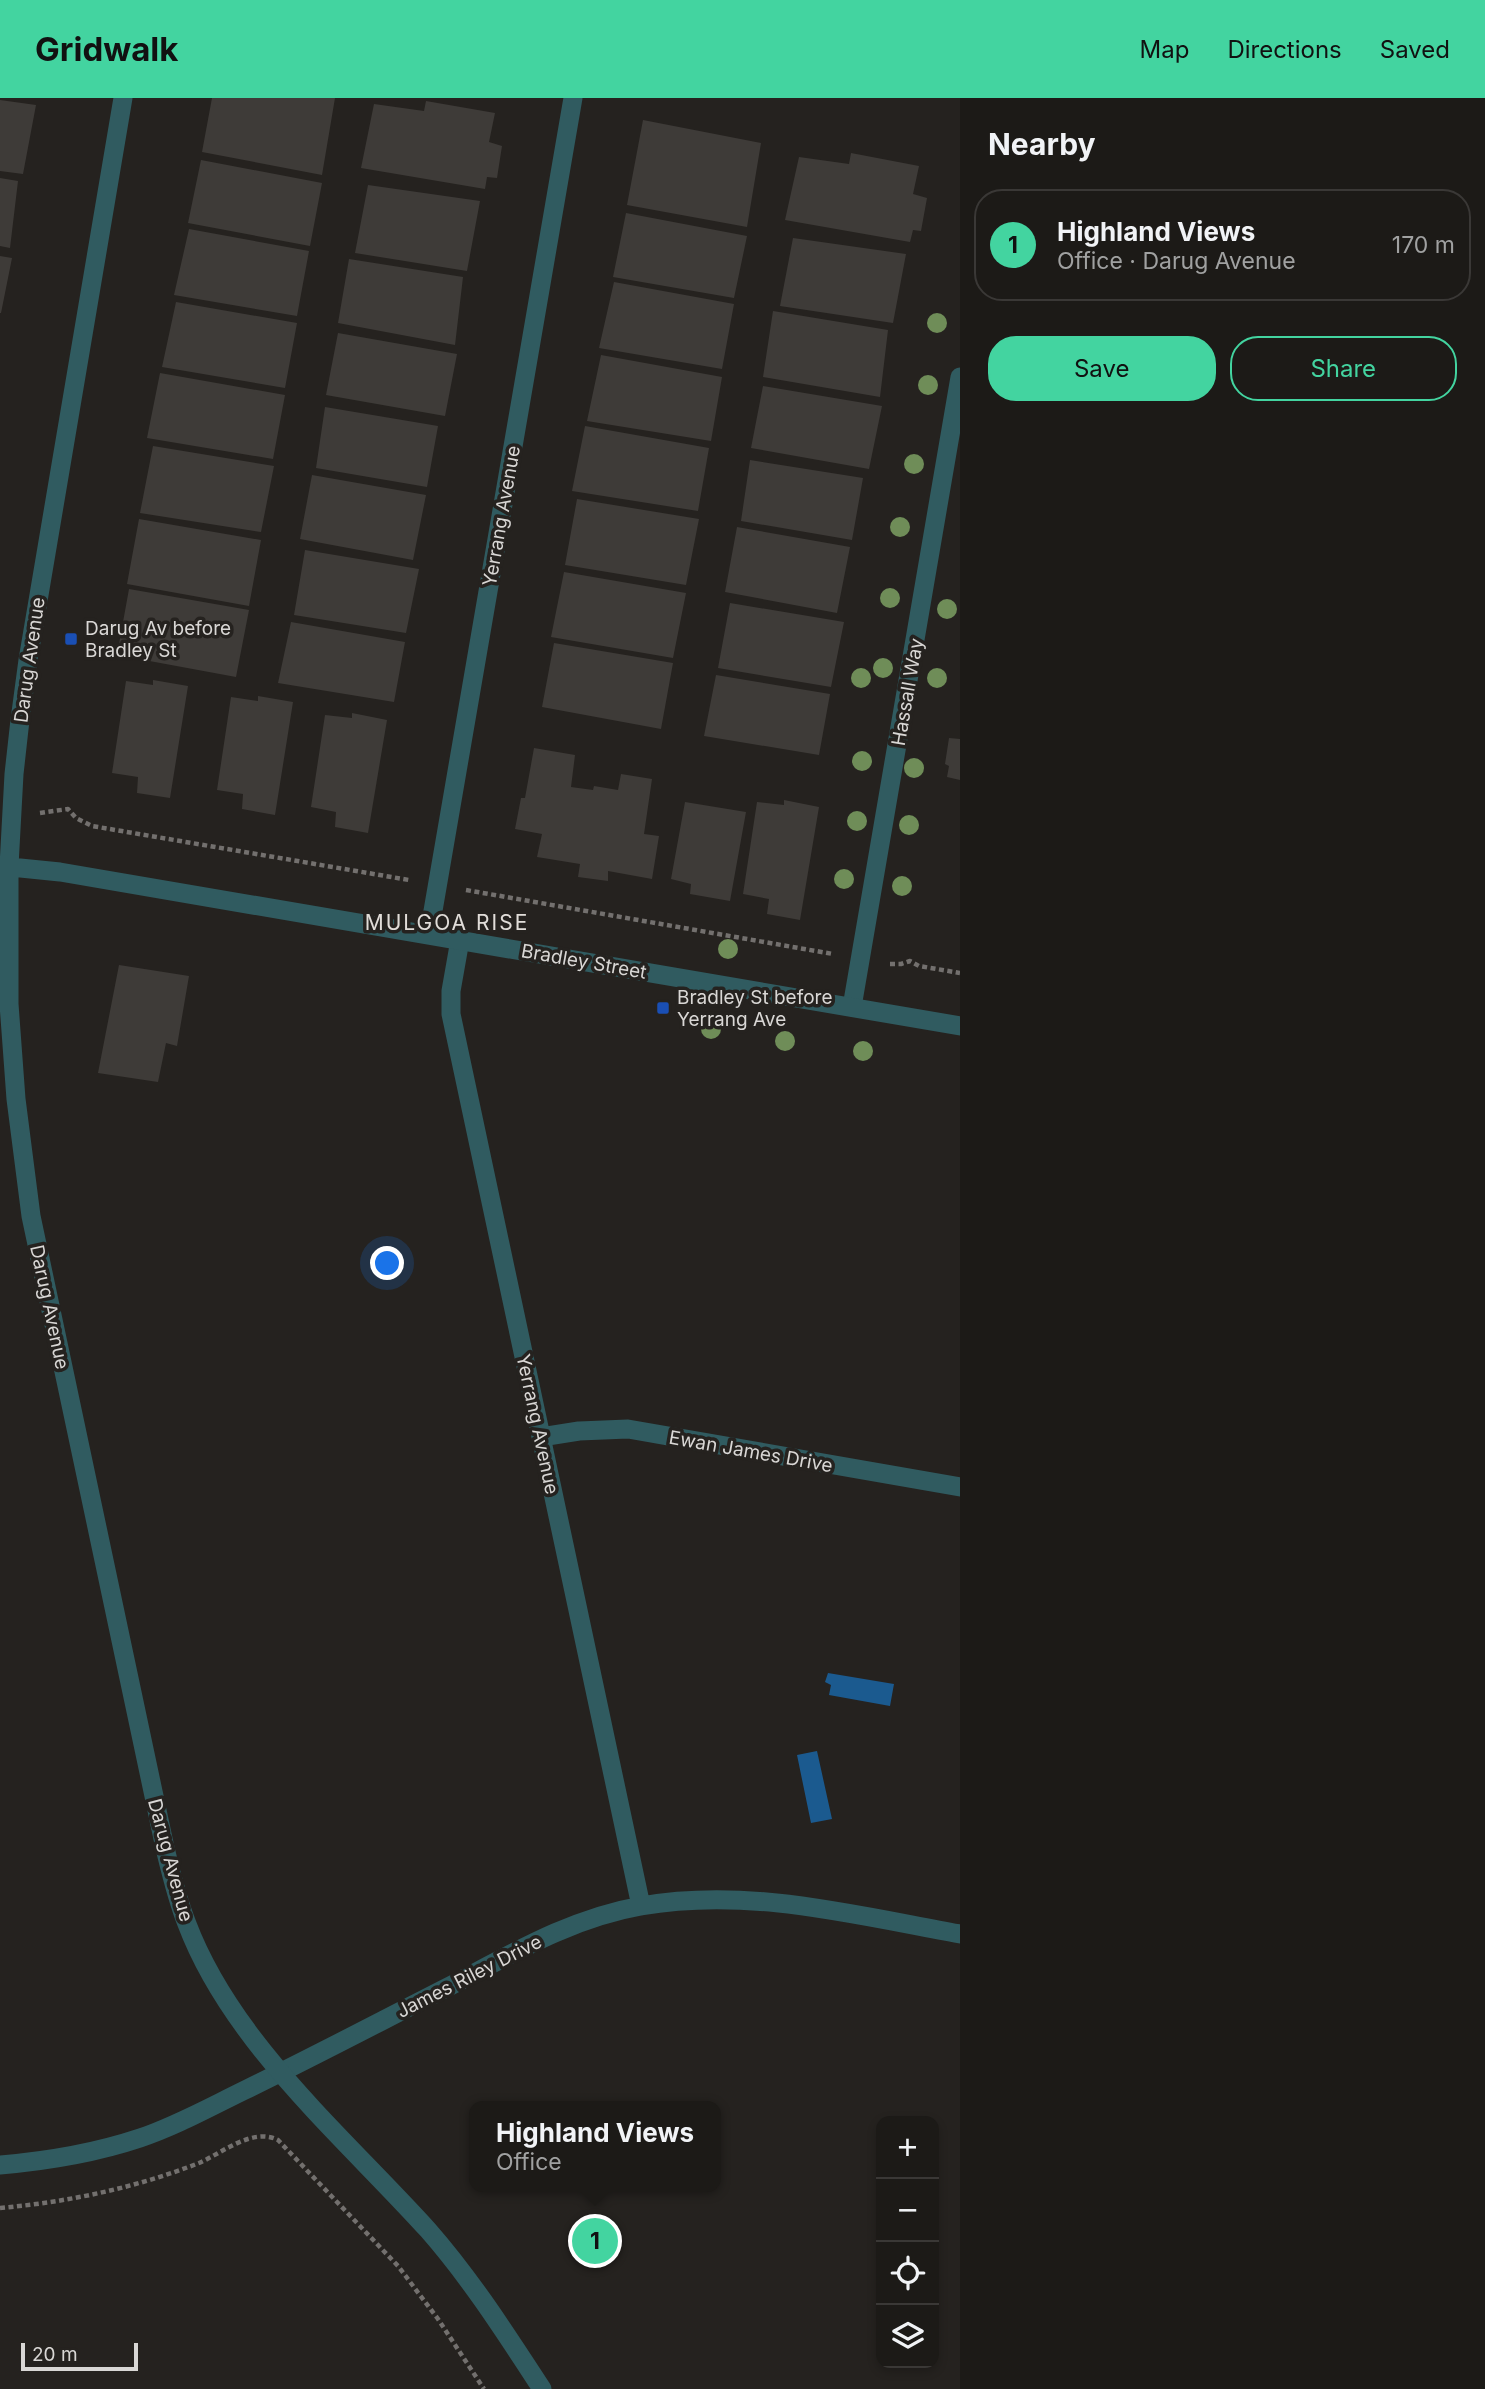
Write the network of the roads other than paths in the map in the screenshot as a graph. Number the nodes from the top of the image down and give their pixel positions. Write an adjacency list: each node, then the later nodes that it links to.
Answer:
1 (123, 98): 4 (street, Darug Avenue)
2 (573, 98): 5 (street, Yerrang Avenue)
3 (960, 377): 7 (street, Hassall Way)
4 (4, 866): 5 (street, Bradley Street); 13 (street, Darug Avenue)
5 (429, 934): 6 (street, Bradley Street)
6 (460, 940): 7 (street, Bradley Street); 9 (street, Yerrang Avenue)
7 (852, 1007): 8 (street, Bradley Street)
8 (960, 1026)
9 (541, 1437): 10 (street, Ewan James Drive); 11 (street, Yerrang Avenue)
10 (960, 1487)
11 (641, 1906): 12 (street, James Riley Drive); 13 (street, James Riley Drive)
12 (960, 1934)
13 (282, 2074): 14 (street, James Riley Drive); 15 (street, Darug Avenue)
14 (0, 2165)
15 (542, 2389)

